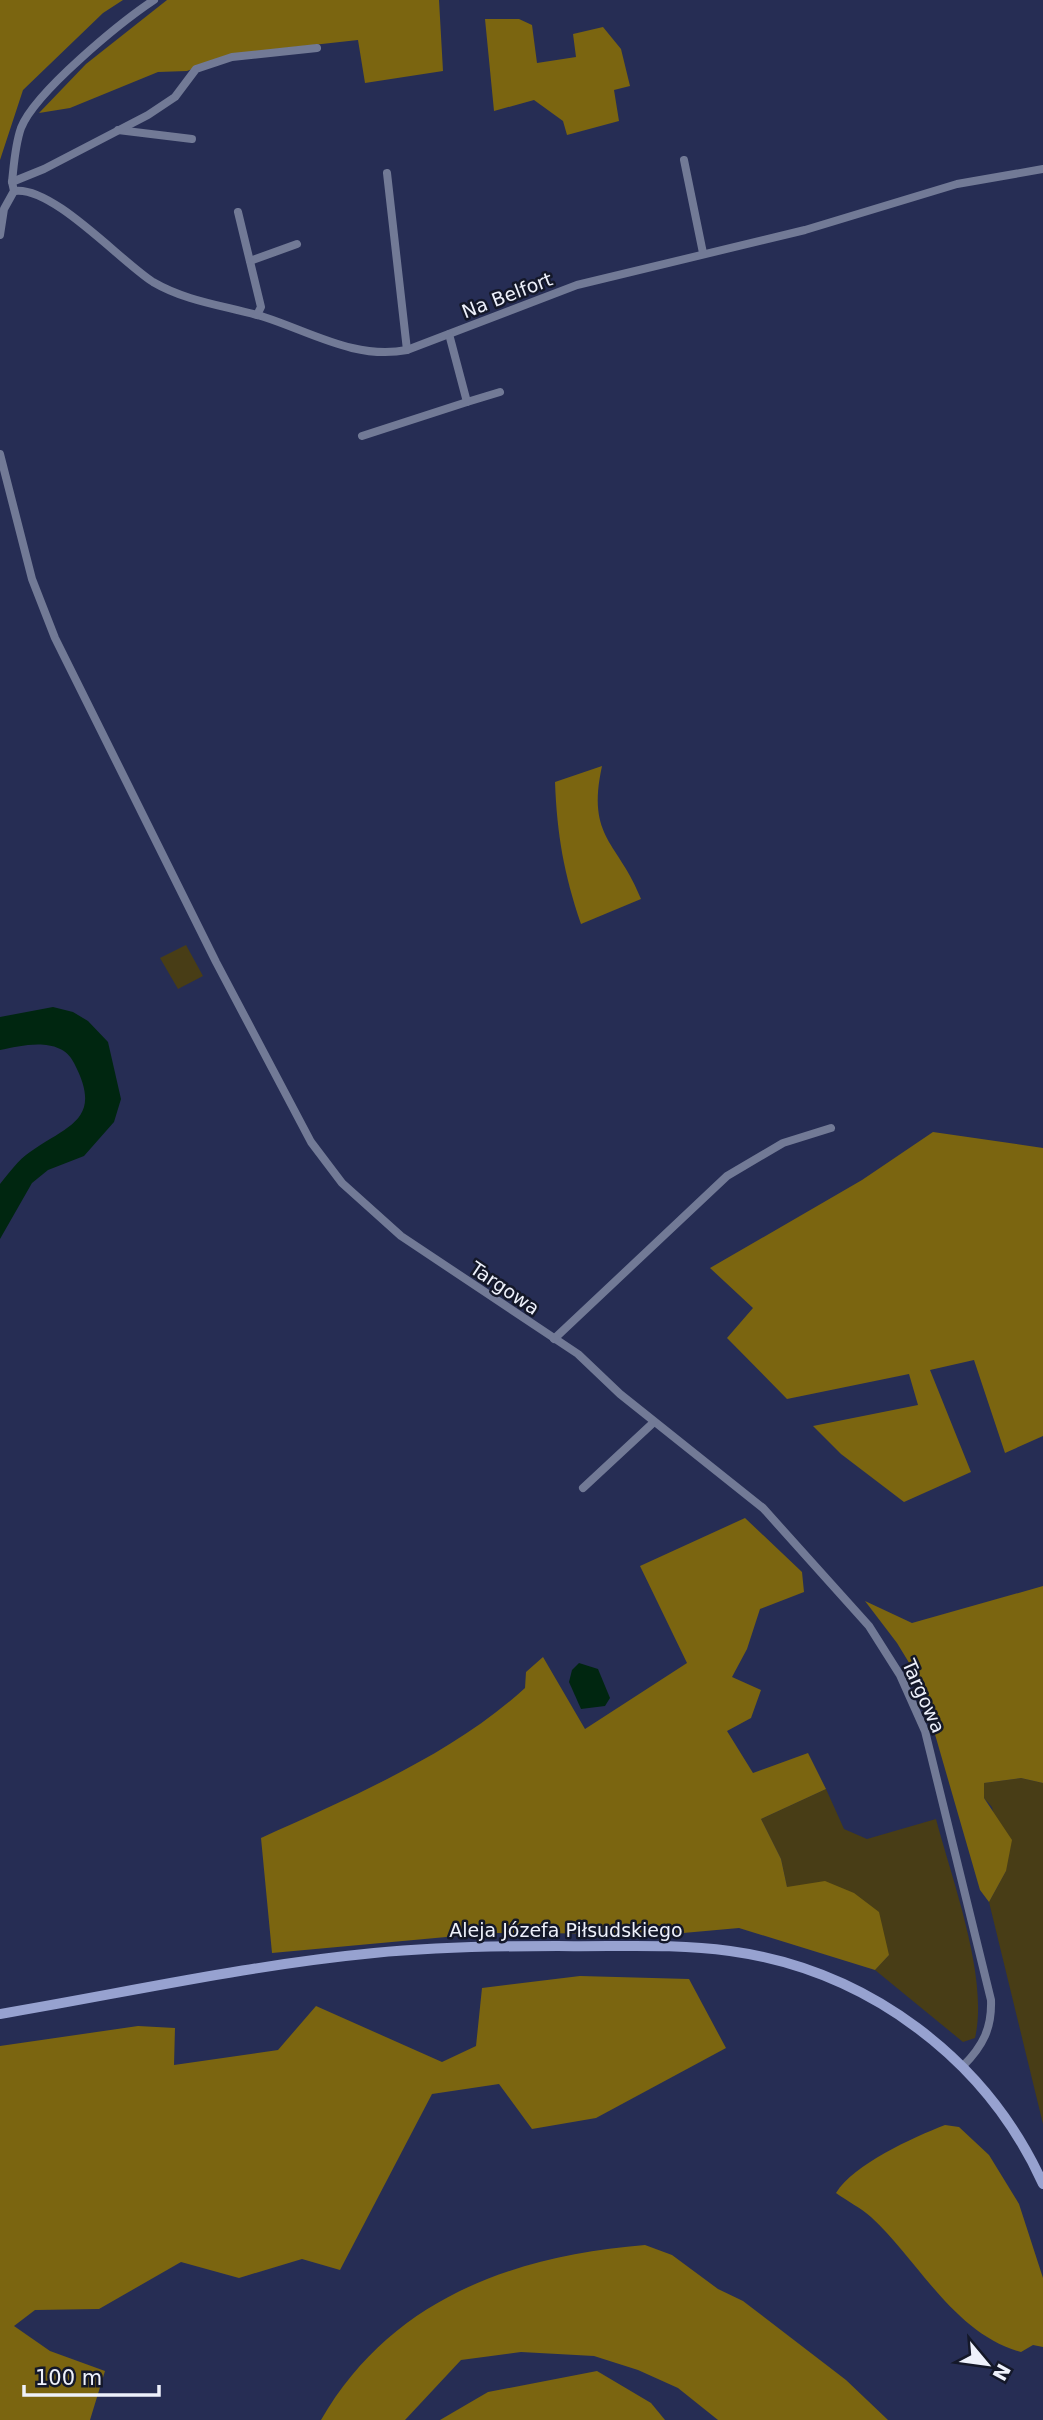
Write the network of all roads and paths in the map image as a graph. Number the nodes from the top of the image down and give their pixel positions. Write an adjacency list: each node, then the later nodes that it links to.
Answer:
1 (154, 0): 8 (street)
2 (317, 48): 3 (street)
3 (118, 130): 4 (street); 8 (street)
4 (191, 139)
5 (684, 160): 12 (street)
6 (1043, 170): 12 (street, Na Belfort)
7 (387, 173): 16 (street)
8 (13, 186): 10 (street); 14 (street, Na Belfort)
9 (238, 212): 13 (street)
10 (0, 235)
11 (297, 244): 13 (street)
12 (702, 253): 15 (street, Na Belfort)
13 (250, 261): 14 (street)
14 (257, 315): 16 (street, Na Belfort)
15 (449, 334): 16 (street, Na Belfort); 18 (street)
16 (407, 350)
17 (500, 392): 18 (street)
18 (467, 402): 19 (street)
19 (362, 436)
20 (0, 454): 22 (street, Targowa)
21 (831, 1128): 22 (street)
22 (554, 1339): 23 (street, Targowa)
23 (654, 1422): 24 (street); 26 (street, Targowa)
24 (583, 1488)
25 (0, 2014): 26 (main road, Aleja Józefa Piłsudskiego)
26 (963, 2066): 27 (main road, Aleja Józefa Piłsudskiego)
27 (1043, 2184)

